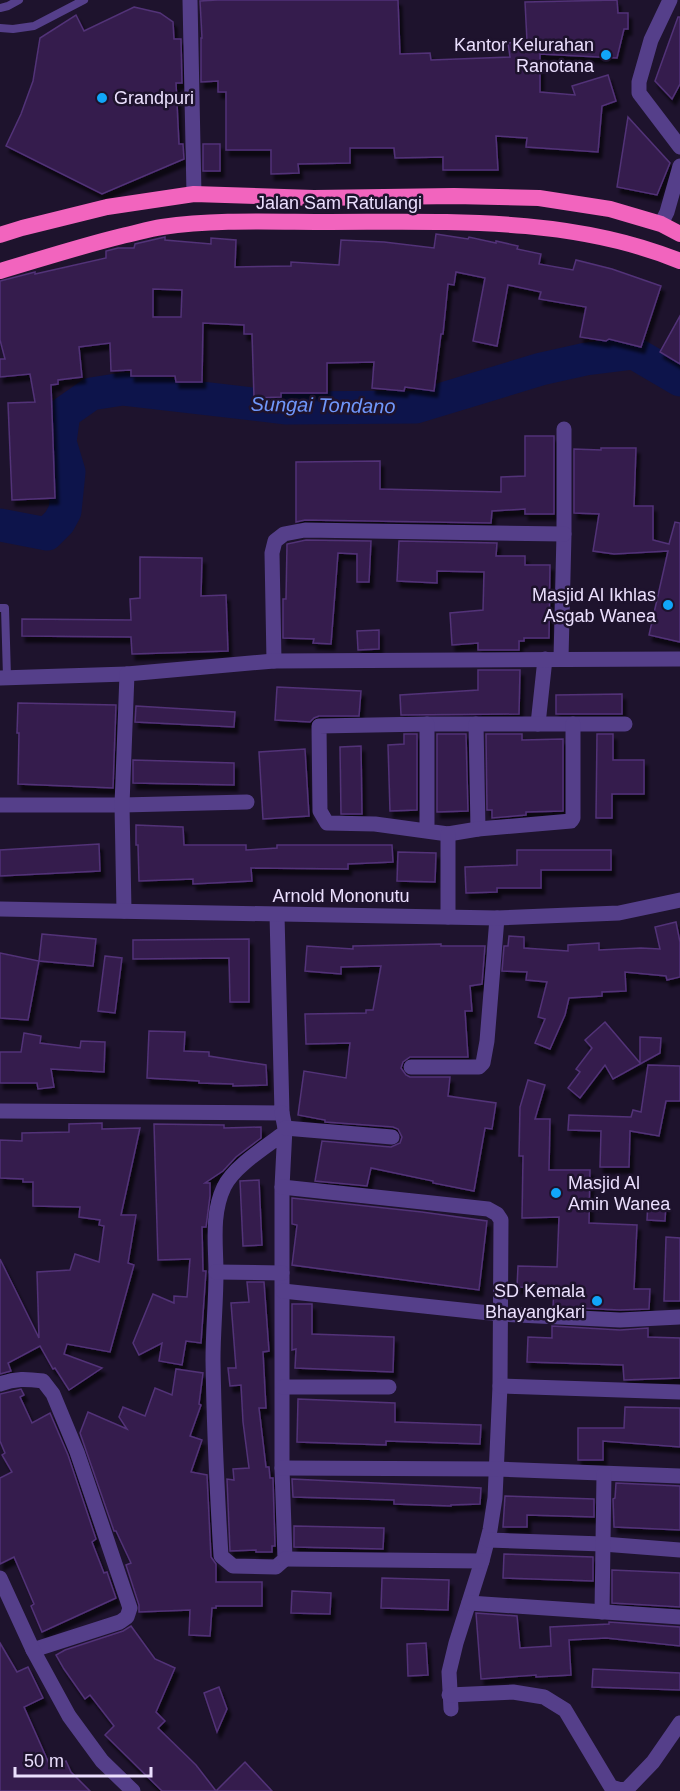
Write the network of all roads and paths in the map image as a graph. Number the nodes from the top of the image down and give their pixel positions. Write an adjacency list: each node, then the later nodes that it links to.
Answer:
1 (19, 0): 5 (lane)
2 (84, 0): 6 (lane)
3 (190, 0): 9 (street)
4 (670, 0): 7 (street)
5 (0, 8)
6 (0, 28)
7 (680, 147)
8 (680, 166): 10 (street)
9 (194, 194): 10 (highway); 12 (highway)
10 (662, 224): 11 (highway)
11 (680, 234)
12 (0, 235)
13 (680, 261): 14 (highway, Jalan Sam Ratulangi)
14 (0, 271)
15 (564, 429): 16 (street)
16 (564, 534): 18 (street); 21 (street)
17 (0, 608): 23 (lane)
18 (561, 658): 19 (street); 20 (street)
19 (545, 659): 21 (street); 26 (street)
20 (680, 659)
21 (274, 661): 22 (street)
22 (127, 674): 23 (street); 31 (street)
23 (3, 677)
24 (427, 724): 25 (street); 33 (street); 33 (street)
25 (476, 724): 26 (street); 32 (street)
26 (538, 724): 27 (street)
27 (573, 724): 28 (street); 32 (street)
28 (625, 724)
29 (248, 802): 31 (street)
30 (0, 804): 31 (street)
31 (122, 805): 37 (street)
32 (478, 829): 34 (street)
33 (427, 831): 34 (street)
34 (448, 834): 39 (street)
35 (680, 900): 40 (street, Arnold Mononutu)
36 (0, 909): 37 (street, Arnold Mononutu)
37 (124, 911): 38 (street, Arnold Mononutu)
38 (277, 915): 39 (street, Arnold Mononutu); 43 (street)
39 (448, 916): 40 (street, Arnold Mononutu)
40 (496, 918): 41 (street)
41 (411, 1067)
42 (0, 1111): 43 (street)
43 (284, 1124): 44 (street); 45 (street); 46 (street)
44 (392, 1137)
45 (282, 1187): 47 (street); 49 (street)
46 (216, 1272): 47 (street); 63 (street)
47 (282, 1273): 48 (street)
48 (283, 1291): 49 (street); 54 (street)
49 (500, 1314): 50 (street); 53 (street)
50 (680, 1317)
51 (0, 1384): 69 (street)
52 (388, 1386): 54 (street)
53 (500, 1386): 55 (street); 57 (street)
54 (283, 1387): 56 (street)
55 (680, 1392)
56 (282, 1468): 57 (street); 63 (street)
57 (496, 1469): 58 (street); 60 (street)
58 (604, 1474): 59 (street); 61 (street)
59 (680, 1476)
60 (488, 1540): 61 (street); 64 (street)
61 (603, 1544): 62 (street); 67 (street)
62 (680, 1550)
63 (285, 1559): 64 (street)
64 (482, 1561): 66 (street)
65 (0, 1578): 69 (street)
66 (470, 1603): 67 (street); 70 (street)
67 (602, 1612): 68 (street)
68 (680, 1617)
69 (33, 1650): 71 (street)
70 (680, 1723)
71 (133, 1791)

